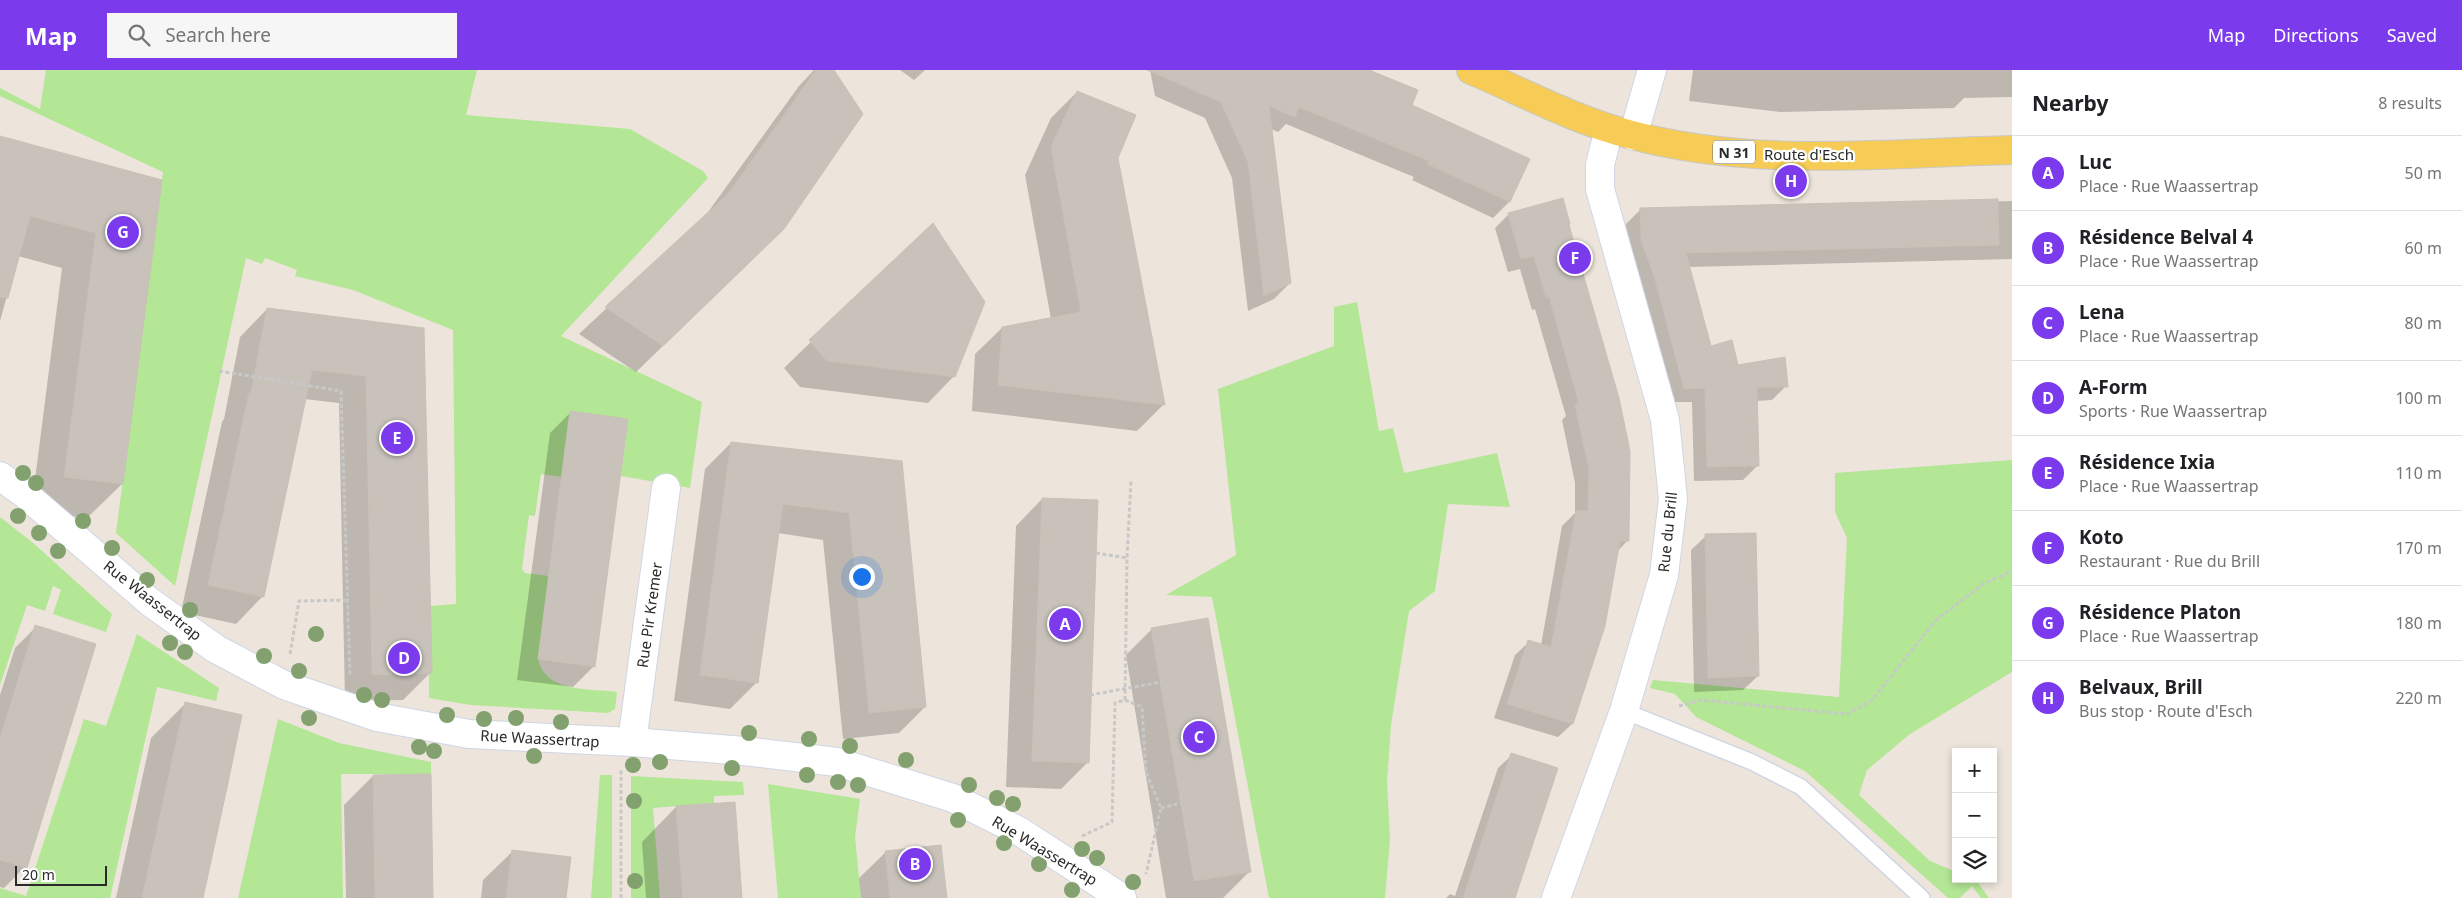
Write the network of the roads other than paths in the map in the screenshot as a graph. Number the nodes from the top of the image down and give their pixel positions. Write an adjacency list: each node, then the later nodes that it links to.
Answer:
1 (1470, 70): 3 (main road, Route d'Esch / N 31)
2 (1652, 70): 3 (street, Rue du Brill)
3 (1621, 132): 4 (main road, Route d'Esch / N 31); 7 (street, Rue du Brill)
4 (2012, 150)
5 (0, 476): 8 (street, Rue Waassertrap)
6 (666, 488): 8 (street, Rue Pir Kremer)
7 (1633, 715): 10 (street, Rue du Brill); 11 (lane)
8 (627, 742): 9 (street, Rue Waassertrap)
9 (1122, 898)
10 (1556, 898)
11 (1922, 898)

